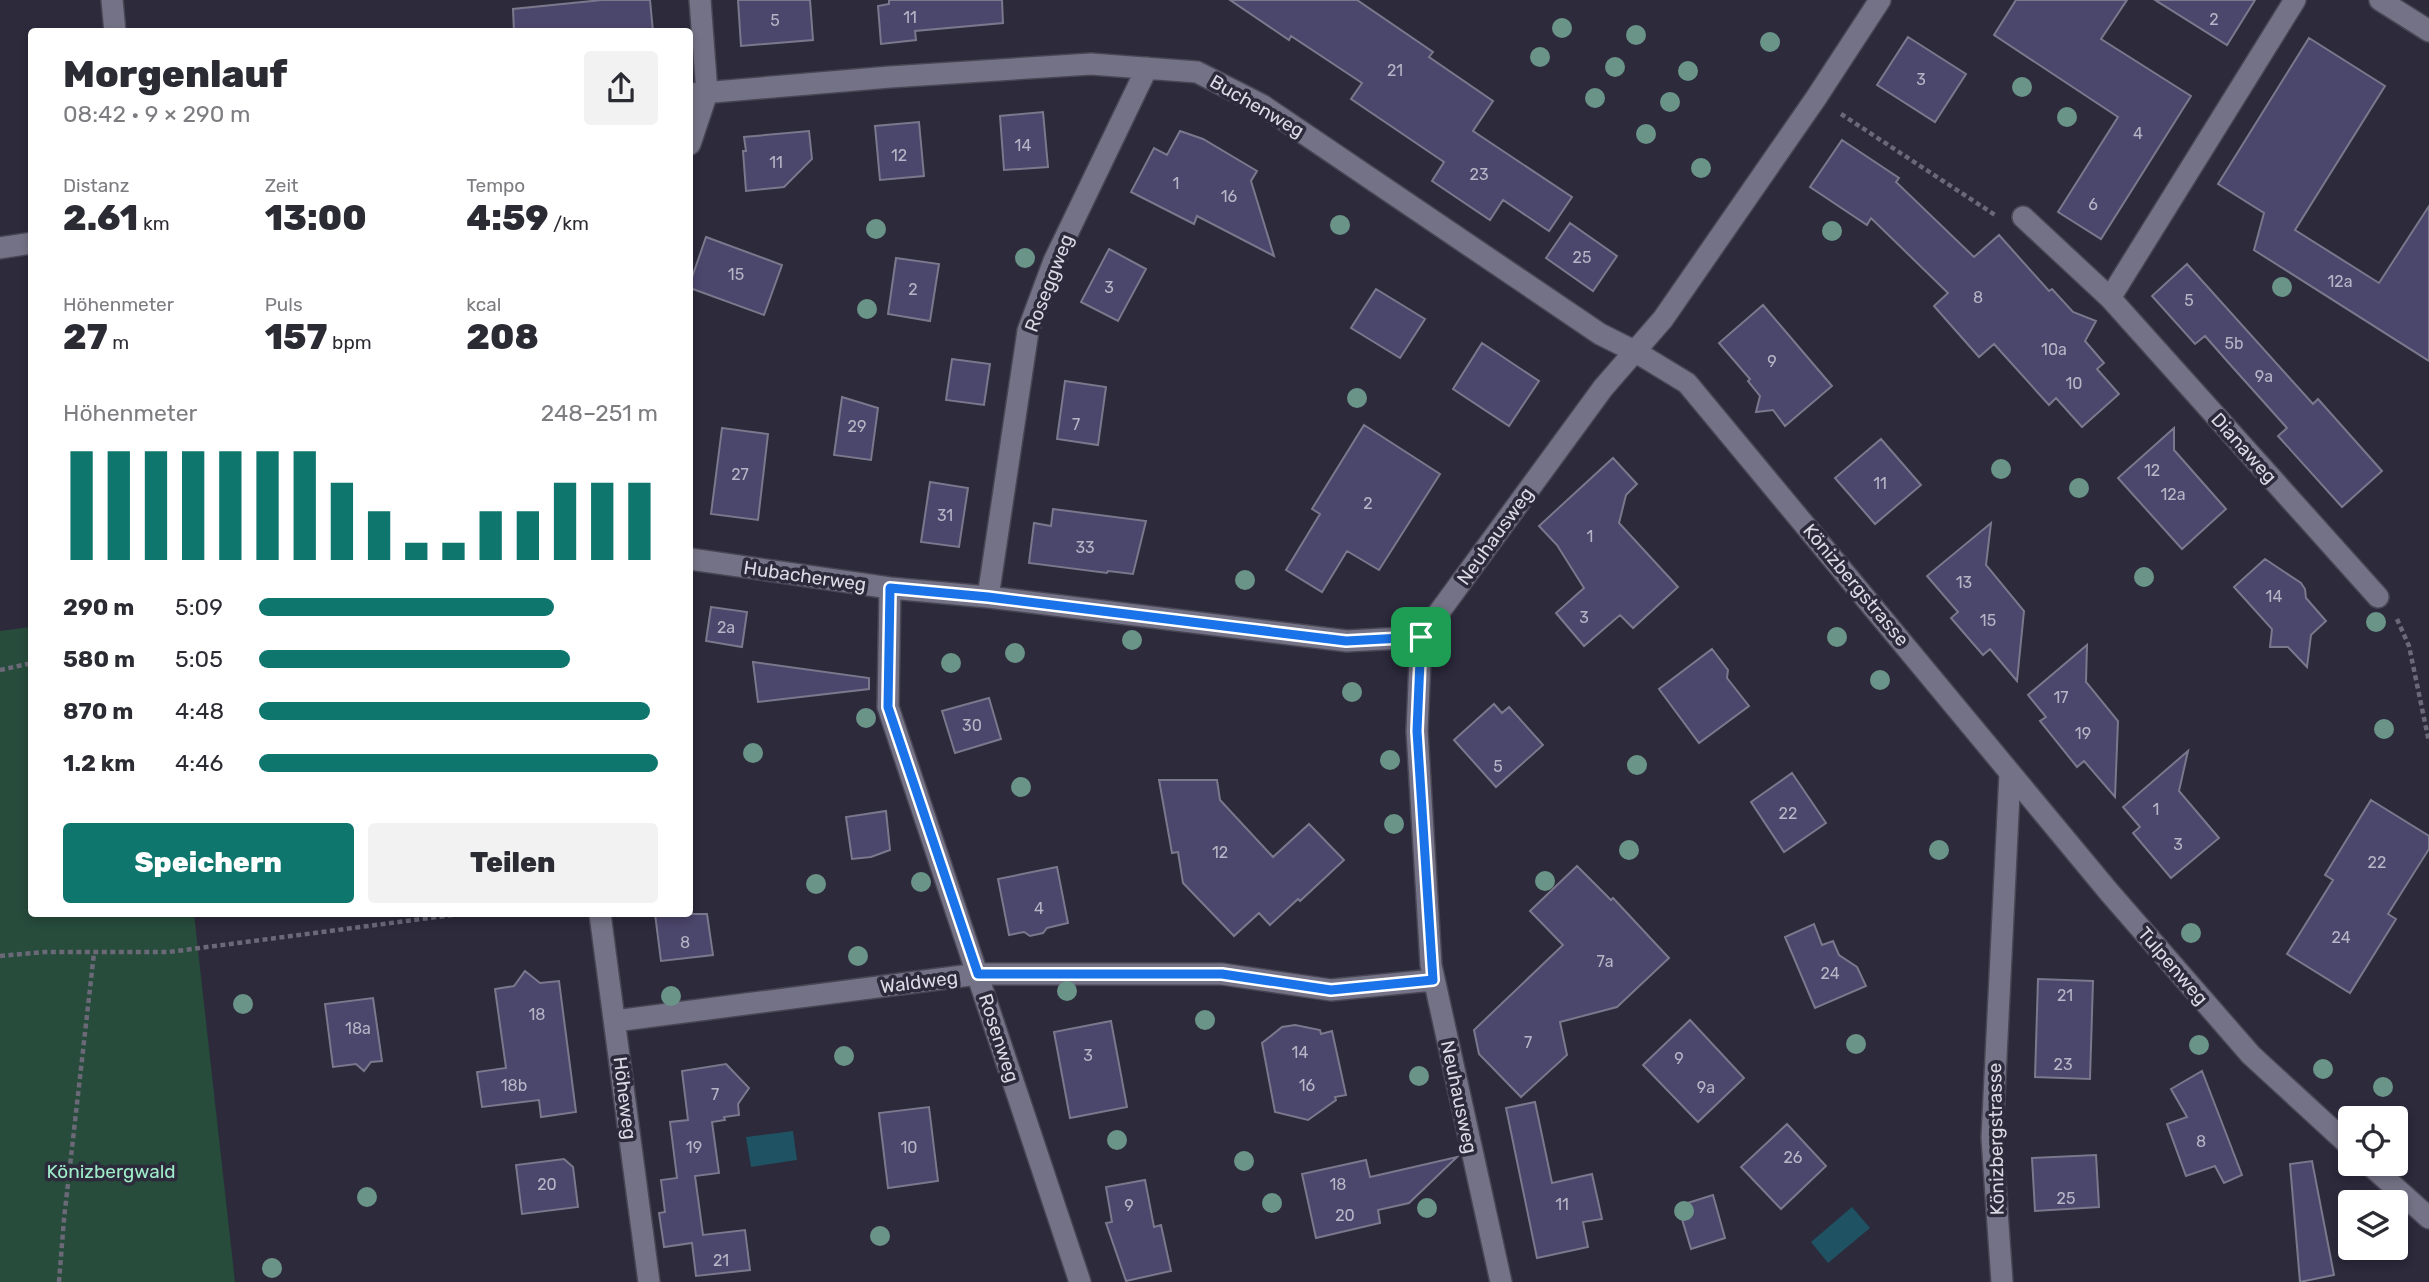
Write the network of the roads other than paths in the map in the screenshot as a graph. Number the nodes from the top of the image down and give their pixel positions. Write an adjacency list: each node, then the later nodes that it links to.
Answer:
1 (112, 0): 6 (street)
2 (700, 0): 9 (street)
3 (1880, 0): 15 (street)
4 (2295, 0): 14 (street)
5 (2380, 0): 7 (street)
6 (115, 28)
7 (2429, 31)
8 (1147, 68): 9 (street, Buchenweg); 15 (street, Buchenweg); 18 (street, Roseggweg)
9 (698, 93): 10 (street)
10 (693, 125)
11 (2023, 217): 14 (street, Dianaweg)
12 (28, 244): 13 (street)
13 (0, 248)
14 (2110, 298): 19 (street, Dianaweg)
15 (1636, 352): 20 (street, Neuhausweg); 21 (street, Könizbergstrasse)
16 (693, 559): 17 (street, Hubacherweg)
17 (890, 588): 18 (street, Hubacherweg); 23 (street, Rosenweg)
18 (988, 597): 20 (street, Hubacherweg)
19 (2378, 597)
20 (1421, 637): 24 (street, Neuhausweg)
21 (2010, 773): 26 (street, Tulpenweg); 32 (street, Könizbergstrasse)
22 (600, 917): 25 (street, Höheweg)
23 (978, 974): 24 (street, Waldweg); 25 (street, Waldweg); 30 (street, Rosenweg)
24 (1433, 980): 31 (street, Neuhausweg)
25 (615, 1021): 29 (street, Höheweg)
26 (2338, 1135)
27 (2382, 1176): 28 (street)
28 (2429, 1219)
29 (649, 1282)
30 (1080, 1282)
31 (1501, 1282)
32 (2002, 1282)

